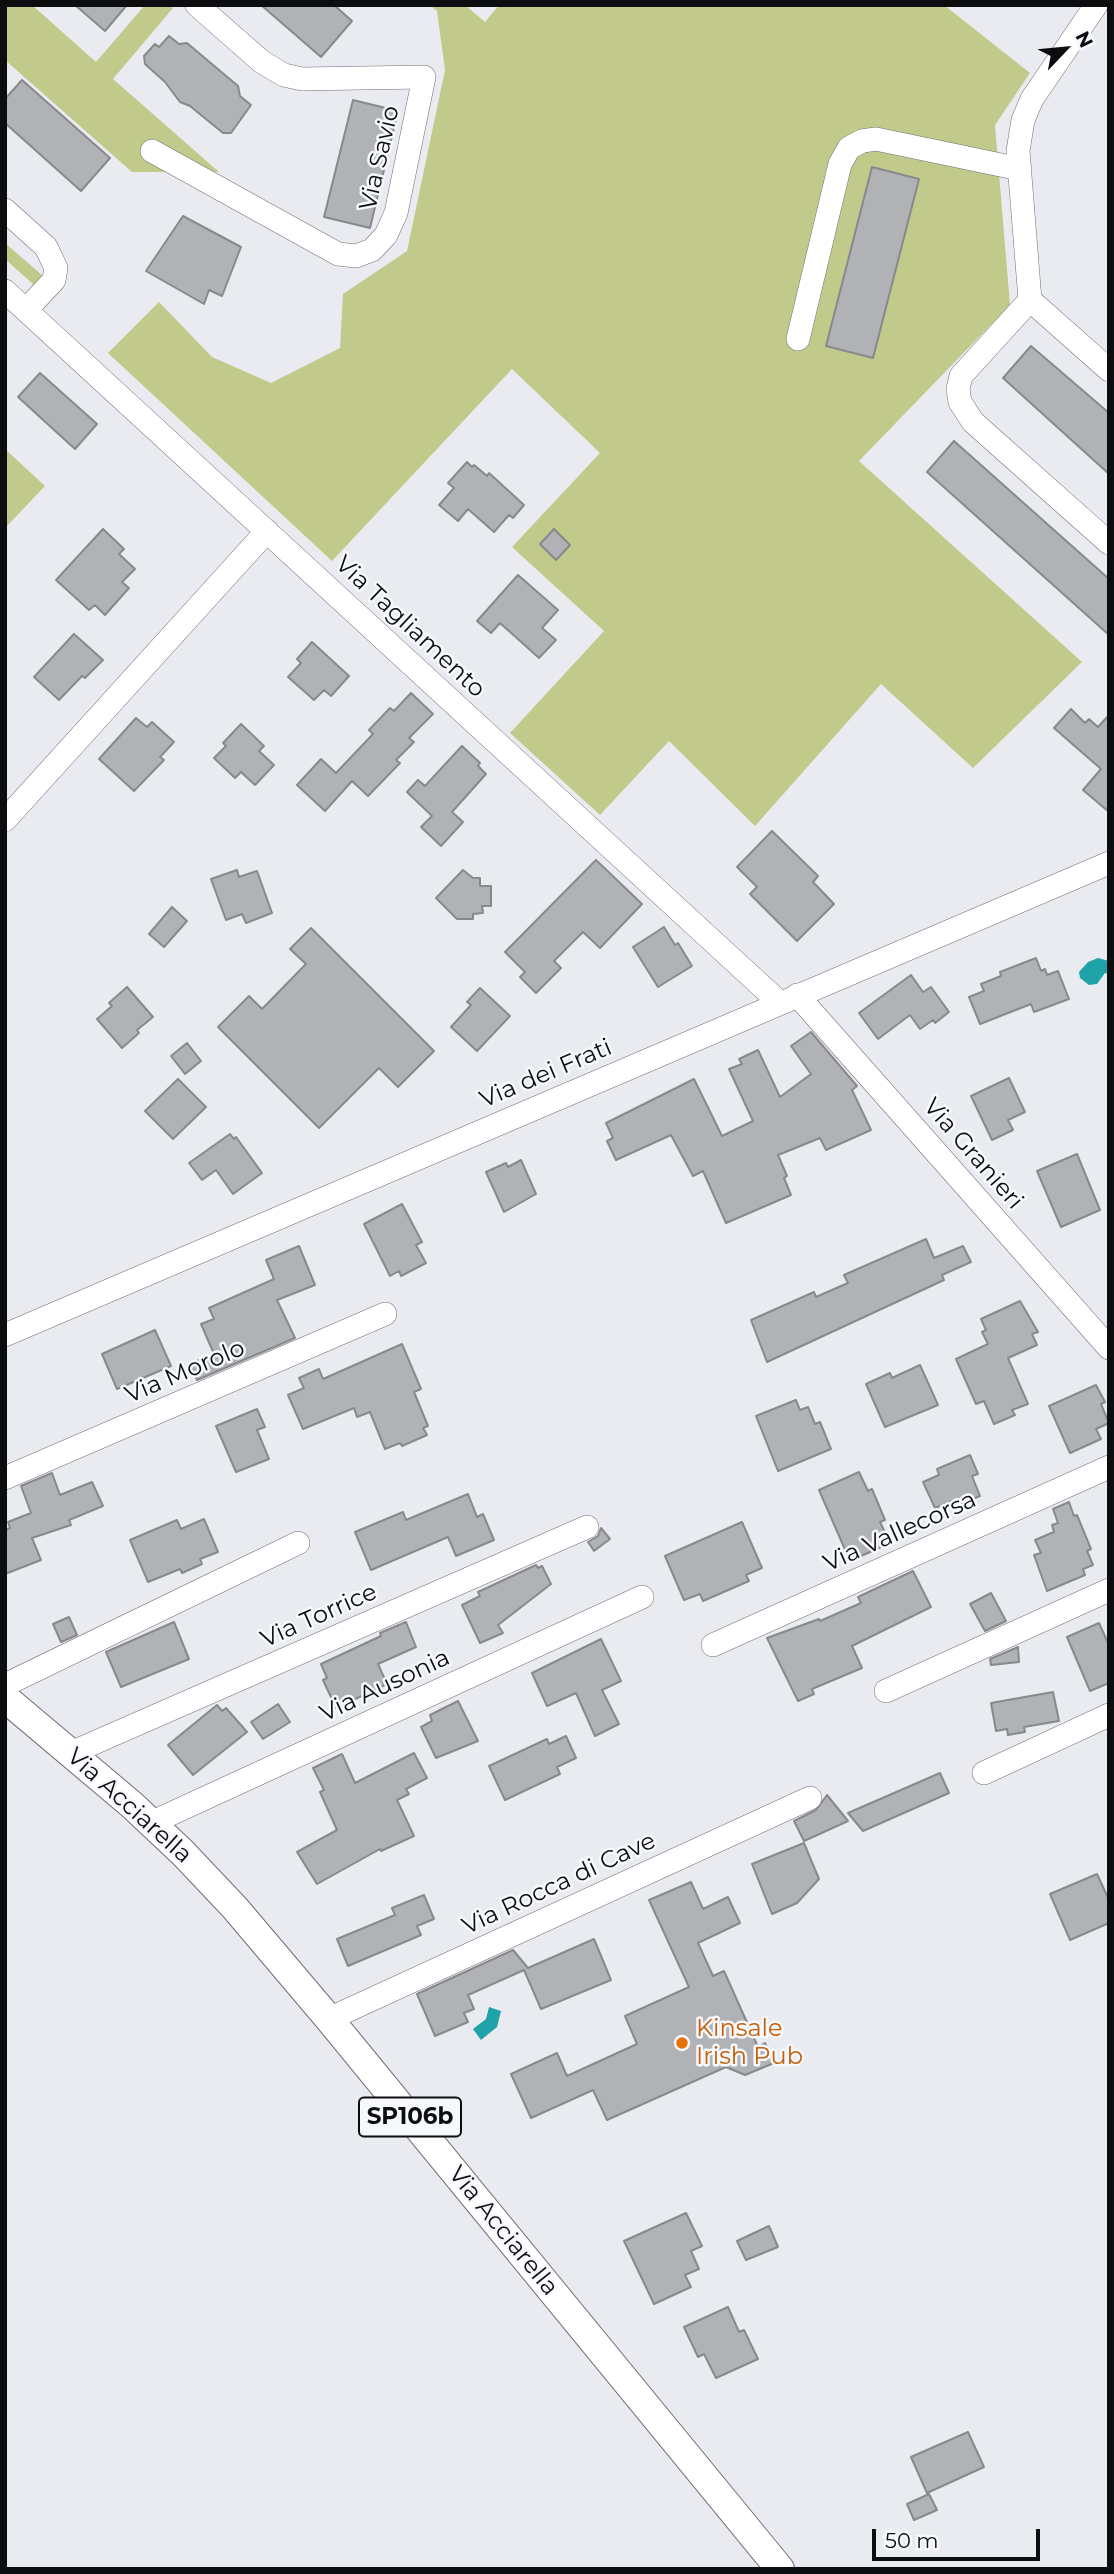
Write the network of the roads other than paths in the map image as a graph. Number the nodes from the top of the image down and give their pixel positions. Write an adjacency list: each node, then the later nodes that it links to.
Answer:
1 (197, 5): 3 (street, Via Savio)
2 (1096, 5): 4 (street)
3 (152, 150)
4 (1020, 169): 7 (street); 9 (street)
5 (5, 210): 8 (street)
6 (5, 291): 8 (street, Via Tagliamento)
7 (1030, 300): 10 (street); 12 (street)
8 (26, 310): 11 (street, Via Tagliamento)
9 (798, 339)
10 (1109, 370)
11 (267, 531): 13 (street); 15 (street, Via Tagliamento)
12 (1109, 542)
13 (5, 820)
14 (1109, 863): 15 (street, Via dei Frati)
15 (789, 999): 17 (street, Via dei Frati); 18 (street, Via Granieri)
16 (385, 1314): 20 (street, Via Morolo)
17 (5, 1335)
18 (1109, 1348)
19 (1109, 1467): 25 (street, Via Vallecorsa)
20 (5, 1478)
21 (587, 1527): 30 (street, Via Torrice)
22 (298, 1543): 26 (street)
23 (1109, 1590): 27 (street)
24 (642, 1597): 33 (street, Via Ausonia)
25 (713, 1645)
26 (5, 1685)
27 (887, 1691)
28 (5, 1698): 30 (main road, Via Acciarella / SP106b)
29 (1109, 1715): 31 (street)
30 (71, 1753): 33 (main road, Via Acciarella / SP106b)
31 (984, 1773)
32 (810, 1798): 34 (street, Via Rocca di Cave)
33 (151, 1823): 34 (main road, Via Acciarella / SP106b)
34 (329, 2019): 35 (main road, Via Acciarella / SP106b)
35 (780, 2569)

